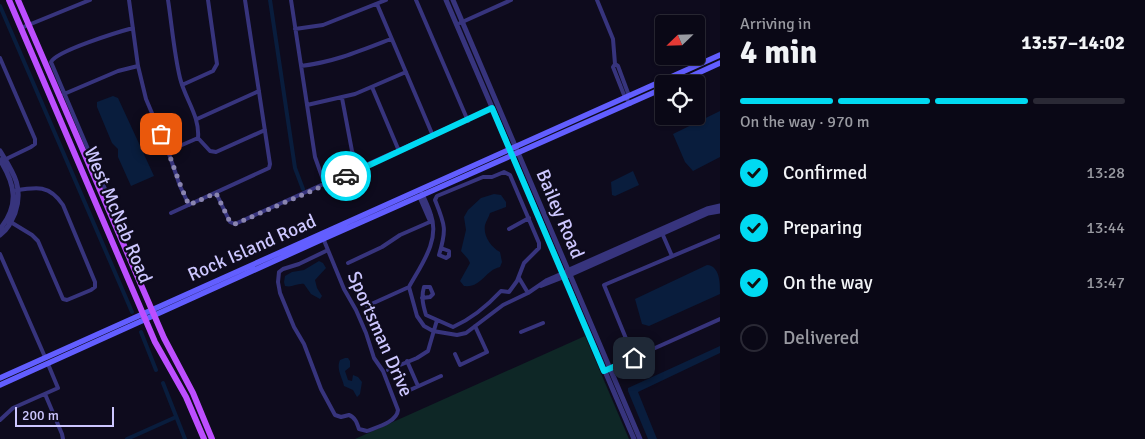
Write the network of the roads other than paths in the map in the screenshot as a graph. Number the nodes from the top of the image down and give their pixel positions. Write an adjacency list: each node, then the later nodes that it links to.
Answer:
1 (10, 0): 18 (main road, West McNab Road)
2 (18, 0): 17 (main road, West McNab Road)
3 (90, 0): 17 (street)
4 (129, 0): 19 (street)
5 (168, 0): 29 (street)
6 (208, 0): 29 (street)
7 (245, 0): 31 (street)
8 (290, 0): 20 (street)
9 (386, 0): 15 (street)
10 (416, 0): 39 (street)
11 (446, 0): 16 (street, Bailey Road)
12 (453, 0): 16 (street, Bailey Road)
13 (511, 0): 16 (street)
14 (597, 0): 35 (street)
15 (377, 4): 20 (street); 21 (street)
16 (460, 23): 37 (street, Bailey Road); 46 (street, Bailey Road)
17 (29, 25): 18 (street); 80 (main road, West McNab Road)
18 (22, 28): 81 (main road, West McNab Road)
19 (133, 28): 25 (street); 33 (street)
20 (295, 30): 26 (street)
21 (391, 39): 26 (street); 27 (street)
22 (720, 55): 35 (main road, Rock Island Road)
23 (0, 58): 47 (street)
24 (720, 63): 28 (main road)
25 (138, 66): 33 (street); 44 (street)
26 (301, 66): 36 (street)
27 (406, 72): 30 (street); 41 (street)
28 (694, 75)
29 (182, 85): 38 (street)
30 (372, 87): 34 (street); 45 (street)
31 (259, 91): 38 (street); 40 (street)
32 (655, 91): 35 (main road, Rock Island Road)
33 (64, 94): 53 (street)
34 (342, 98): 36 (street); 48 (street)
35 (629, 101): 46 (main road, Rock Island Road)
36 (306, 105): 49 (street)
37 (492, 108): 39 (street); 46 (street, Bailey Road)
38 (196, 119): 42 (street)
39 (468, 121): 41 (street)
40 (265, 130): 42 (street); 51 (street)
41 (433, 136): 45 (street)
42 (198, 138): 44 (street)
43 (0, 151): 47 (street)
44 (168, 151): 54 (street)
45 (399, 151): 48 (street)
46 (514, 151): 52 (main road, Rock Island Road); 74 (street, Bailey Road)
47 (2, 160): 50 (street)
48 (359, 170): 49 (street)
49 (325, 185): 51 (street)
50 (16, 190): 59 (street); 59 (street)
51 (216, 193): 54 (street)
52 (420, 193): 60 (street); 65 (main road, Rock Island Road)
53 (111, 203)
54 (189, 205): 57 (street)
55 (720, 206): 63 (street)
56 (720, 210): 63 (street)
57 (171, 213)
58 (529, 218): 62 (street); 67 (street); 75 (street)
59 (9, 222): 61 (street); 64 (street)
60 (432, 222): 69 (street); 73 (street)
61 (0, 229)
62 (509, 229)
63 (661, 231): 72 (street); 74 (street)
64 (0, 235)
65 (322, 236): 68 (street, Sportsman Drive); 80 (main road, Rock Island Road)
66 (720, 236): 72 (street)
67 (441, 248): 71 (street); 71 (street)
68 (328, 250): 68 (street, Sportsman Drive)
69 (429, 251): 71 (street); 76 (street)
70 (0, 254): 90 (street)
71 (439, 255)
72 (672, 256): 91 (street)
73 (348, 263)
74 (566, 274): 77 (street); 95 (street, Bailey Road)
75 (518, 278): 77 (street); 83 (street)
76 (409, 287): 79 (street); 86 (street)
77 (528, 293): 85 (street)
78 (422, 298): 83 (street)
79 (367, 306)
80 (153, 313): 81 (main road, Rock Island Road); 105 (main road, West McNab Road)
81 (145, 317): 88 (main road); 93 (main road); 104 (main road, West McNab Road)
82 (720, 319): 91 (street)
83 (437, 320): 86 (street)
84 (543, 323): 87 (street)
85 (475, 326): 86 (street); 89 (street)
86 (433, 331): 92 (street)
87 (521, 332)
88 (86, 339): 90 (main road); 93 (main road)
89 (455, 354)
90 (45, 357): 97 (main road); 98 (main road)
91 (634, 358): 95 (street)
92 (407, 361): 94 (street); 99 (street)
93 (48, 364): 98 (main road); 100 (street)
94 (388, 370)
95 (607, 370): 106 (street, Bailey Road); 107 (street, Bailey Road)
96 (441, 376): 99 (street)
97 (0, 378)
98 (0, 384)
99 (418, 386): 101 (street)
100 (45, 394): 102 (street); 103 (street)
101 (401, 394)
102 (0, 420)
103 (63, 439)
104 (204, 439)
105 (212, 439)
106 (634, 439)
107 (640, 439)

